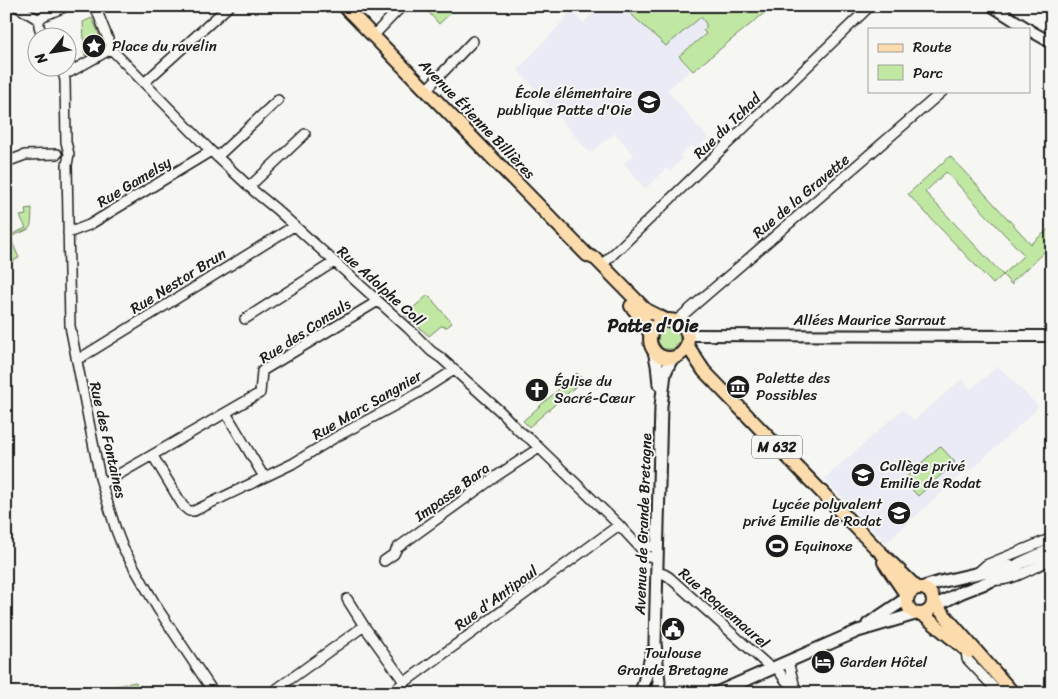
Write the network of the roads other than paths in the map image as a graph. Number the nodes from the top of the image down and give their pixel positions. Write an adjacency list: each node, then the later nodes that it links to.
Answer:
1 (16, 6): 9 (street)
2 (67, 6): 9 (street)
3 (95, 6): 16 (street)
4 (344, 6): 13 (main road, Avenue Étienne Billières)
5 (402, 6): 13 (street)
6 (870, 6): 34 (street, Rue du Tchad)
7 (992, 6): 11 (street)
8 (226, 7): 19 (street)
9 (39, 20): 10 (street)
10 (40, 28)
11 (1023, 28)
12 (1030, 32): 15 (street)
13 (373, 36): 20 (main road, Avenue Étienne Billières)
14 (473, 41): 20 (street)
15 (1052, 43)
16 (111, 49): 17 (street); 19 (street, Rue Adolphe Coll)
17 (78, 68)
18 (64, 78): 24 (street, Rue des Fontaines)
19 (144, 83): 26 (street, Rue Adolphe Coll)
20 (426, 90): 32 (main road, Avenue Étienne Billières)
21 (942, 92): 37 (street, Rue de la Gravette)
22 (278, 100): 26 (street, Rue Gamelsy)
23 (305, 134): 29 (street)
24 (66, 142): 25 (street); 28 (street, Rue des Fontaines)
25 (57, 154): 27 (street); 28 (street)
26 (214, 154): 29 (street, Rue Adolphe Coll); 31 (street, Rue Gamelsy)
27 (6, 162)
28 (67, 165): 31 (street, Rue des Fontaines)
29 (249, 187): 30 (street, Rue Adolphe Coll)
30 (294, 226): 33 (street, Rue Adolphe Coll); 43 (street, Rue Nestor Brun)
31 (68, 233): 43 (street, Rue des Fontaines)
32 (587, 255): 34 (main road, Avenue Étienne Billières); 38 (main road, Avenue Étienne Billières)
33 (334, 262): 35 (street, Rue Adolphe Coll); 36 (street)
34 (602, 265): 37 (main road, Avenue Étienne Billières)
35 (378, 301): 44 (street, Rue Adolphe Coll); 47 (street, Rue des Consuls)
36 (245, 319)
37 (671, 321): 38 (main road); 40 (main road)
38 (650, 334): 41 (main road)
39 (1052, 336): 40 (street, Allées Maurice Sarraut)
40 (687, 340): 42 (main road); 45 (main road, M 632)
41 (654, 351): 42 (main road); 46 (main road, Avenue de Grande Bretagne)
42 (673, 357): 45 (main road, M 632); 46 (main road, Avenue de Grande Bretagne)
43 (76, 358): 51 (street, Rue des Fontaines)
44 (454, 370): 48 (street, Rue Adolphe Coll); 50 (street, Rue Marc Sangnier)
45 (704, 372): 62 (main road, M 632)
46 (661, 406): 55 (main road, Avenue de Grande Bretagne)
47 (226, 413): 49 (street); 50 (street)
48 (539, 448): 52 (street, Rue Adolphe Coll); 57 (street, Impasse Bara)
49 (153, 456): 50 (street, Rue Marc Sangnier); 51 (street)
50 (264, 478)
51 (102, 484): 74 (street, Rue des Fontaines)
52 (619, 525): 55 (street, Rue Adolphe Coll); 72 (street, Rue d'Antipoul)
53 (1052, 538): 60 (street)
54 (1052, 549): 58 (main road)
55 (656, 552): 59 (main road, Avenue de Grande Bretagne)
56 (1052, 559): 61 (street)
57 (384, 562)
58 (1021, 563): 60 (main road); 61 (main road)
59 (656, 572): 67 (main road, Avenue de Grande Bretagne); 70 (street, Rue Roquemaurel)
60 (976, 574): 62 (main road)
61 (993, 580): 64 (main road)
62 (913, 593): 64 (main road); 64 (main road); 66 (main road)
63 (347, 600): 65 (street)
64 (927, 609): 66 (main road); 68 (main road); 71 (main road)
65 (364, 626): 72 (street); 75 (street)
66 (858, 631): 69 (main road)
67 (655, 643): 77 (main road, Avenue de Grande Bretagne); 78 (main road, Avenue de Grande Bretagne)
68 (966, 650): 71 (main road); 80 (street)
69 (788, 662): 70 (main road); 73 (street, Rue Roquemaurel)
70 (774, 668): 73 (street, Rue Roquemaurel); 79 (main road)
71 (990, 668): 81 (main road)
72 (405, 682): 76 (street, Rue d'Antipoul)
73 (798, 690)
74 (214, 693)
75 (271, 693)
76 (390, 693)
77 (641, 693)
78 (657, 693)
79 (716, 693)
80 (999, 693)
81 (1013, 693)

